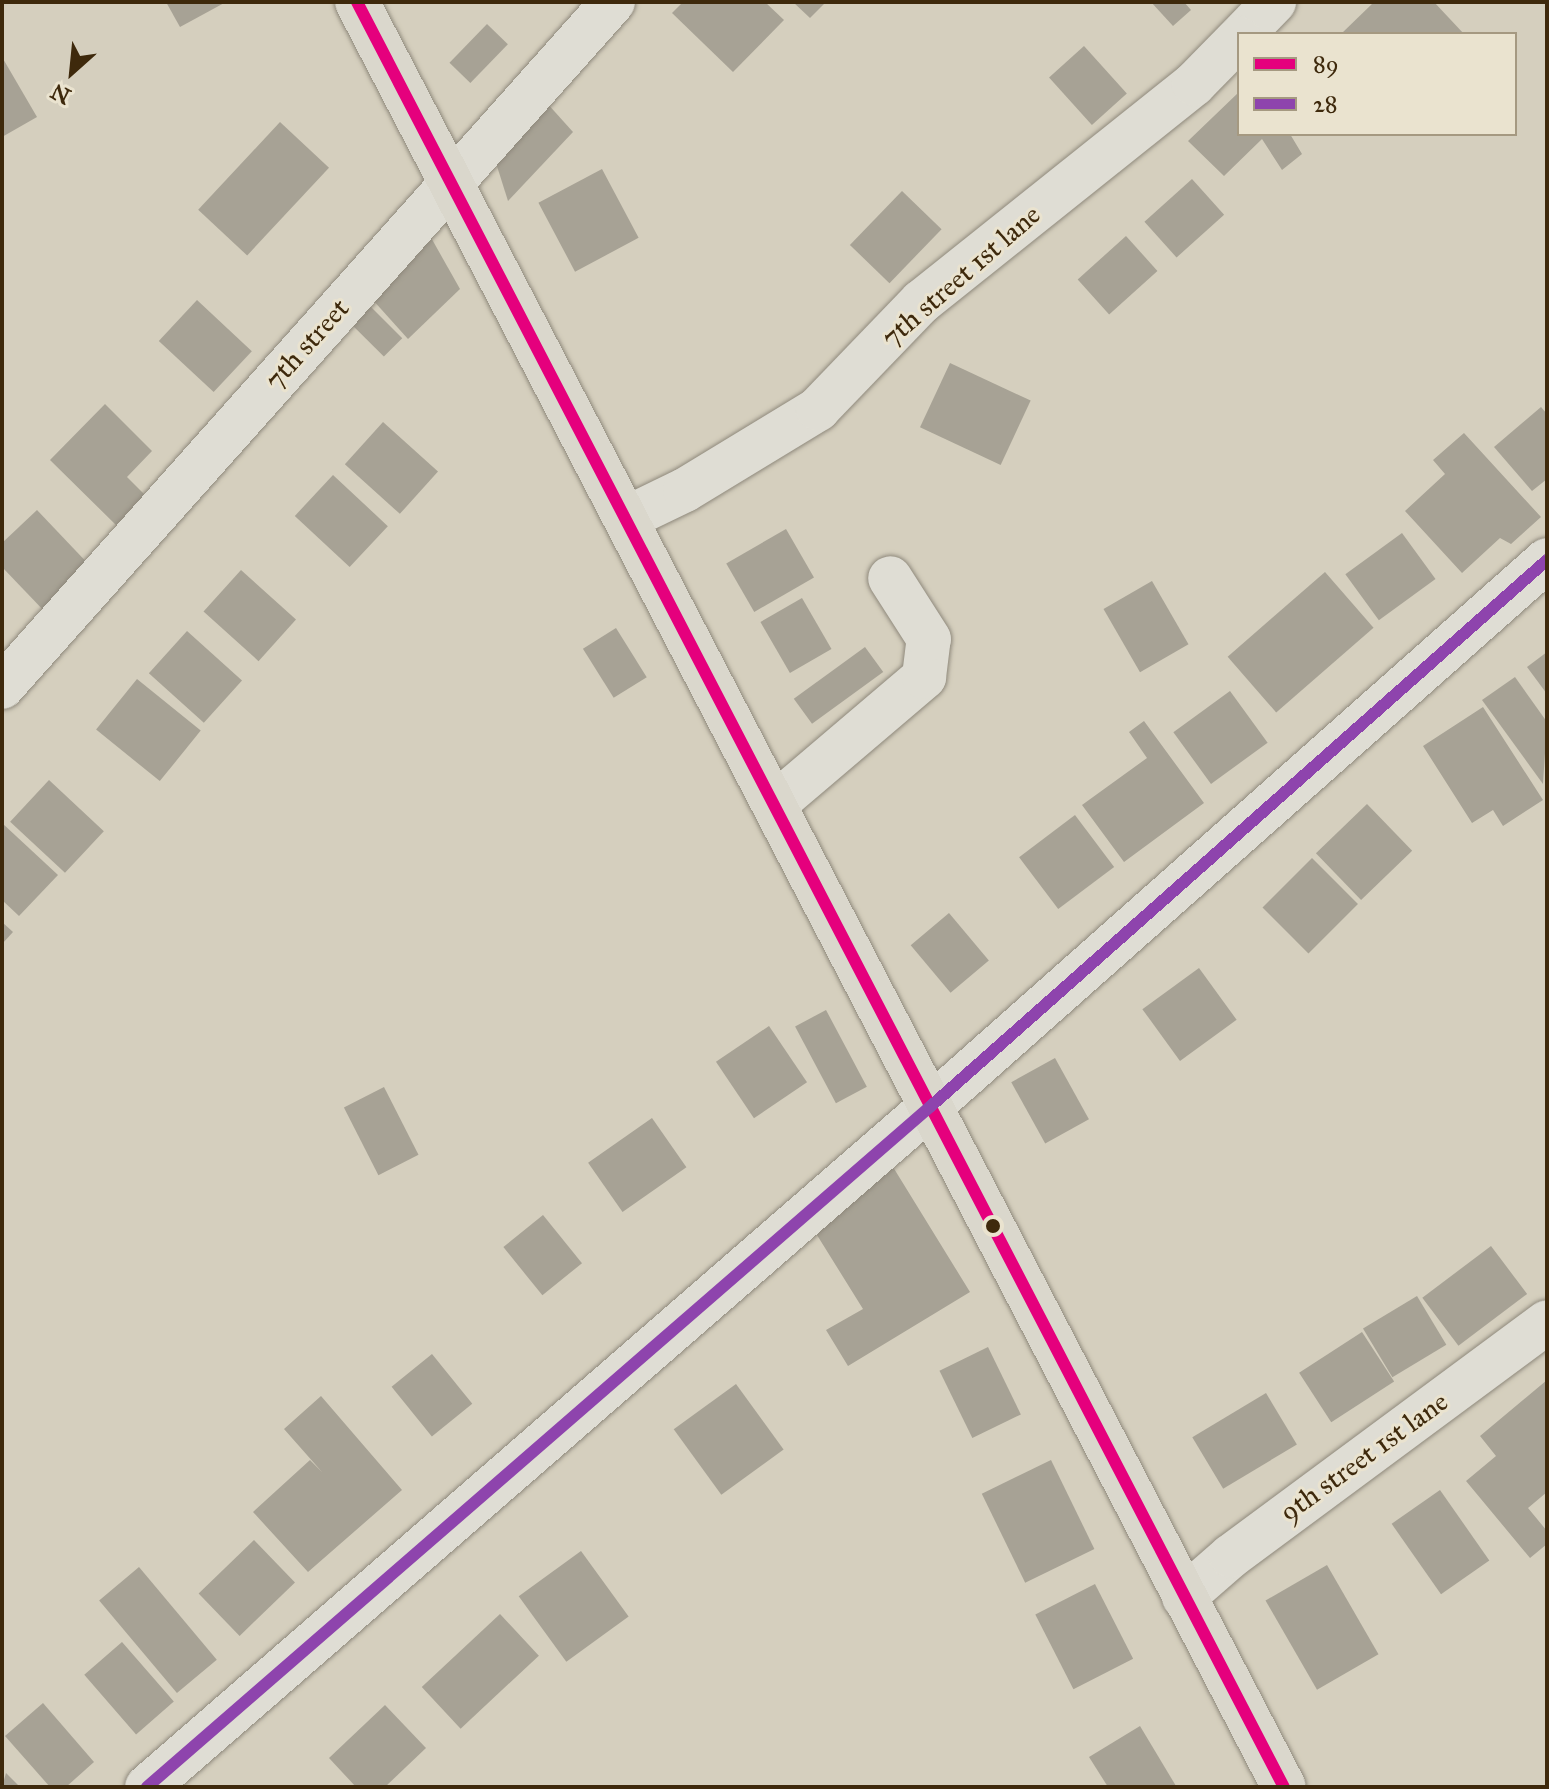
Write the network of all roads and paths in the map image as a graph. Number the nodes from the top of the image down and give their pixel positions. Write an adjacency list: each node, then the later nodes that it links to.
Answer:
1 (357, 2): 6 (main road)
2 (613, 2): 6 (street, 7th street)
3 (1274, 2): 4 (street, 7th street 1st lane)
4 (1245, 32)
5 (1237, 40): 7 (street, 7th street 1st lane)
6 (453, 181): 7 (main road); 10 (street, 7th street)
7 (627, 518): 11 (main road)
8 (1547, 560): 12 (street)
9 (890, 578): 11 (street)
10 (2, 687)
11 (775, 804): 12 (main road)
12 (931, 1106): 14 (main road); 15 (street)
13 (1547, 1322): 14 (street, 9th street 1st lane)
14 (1184, 1597): 16 (main road)
15 (147, 1787)
16 (1284, 1787)

